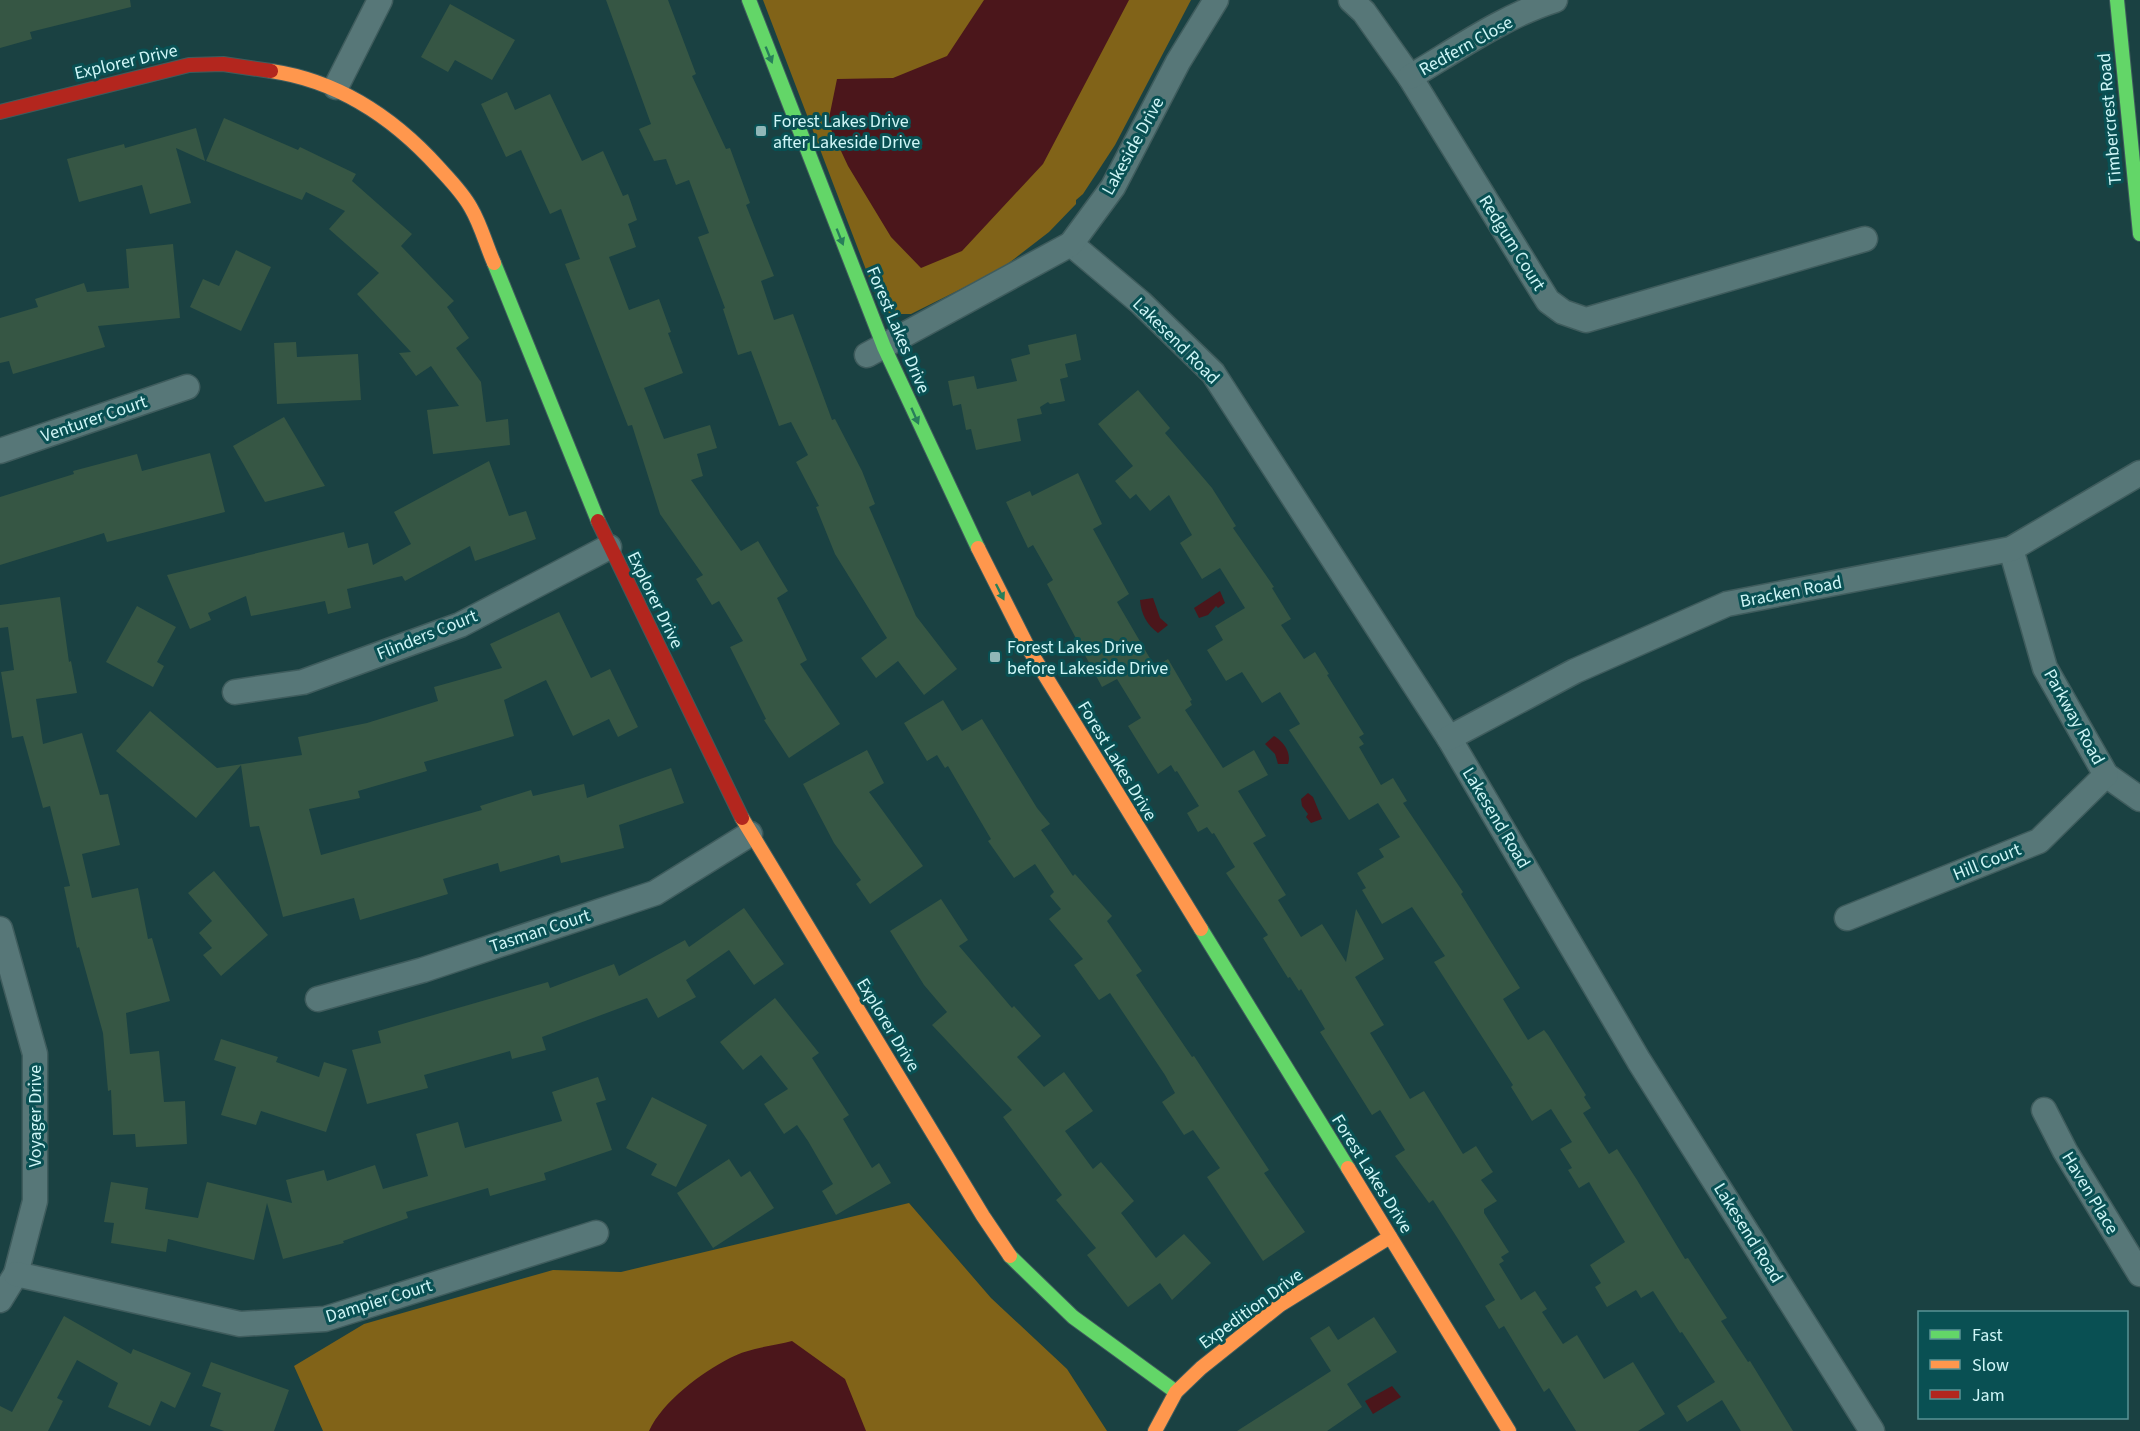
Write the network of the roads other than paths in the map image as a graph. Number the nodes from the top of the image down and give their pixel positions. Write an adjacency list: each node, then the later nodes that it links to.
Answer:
1 (380, 0): 8 (street)
2 (749, 0): 13 (street, Forest Lakes Drive, one-way to 13)
3 (1216, 0): 12 (street, Lakeside Drive)
4 (1351, 0): 7 (street, Redgum Court)
5 (1555, 0): 7 (street, Redfern Close)
6 (2117, 0): 10 (street, Timbercrest Road)
7 (1410, 77): 11 (street, Redgum Court)
8 (336, 87): 9 (street, Explorer Drive); 17 (street, Explorer Drive)
9 (0, 112)
10 (2140, 234)
11 (1865, 239)
12 (1071, 244): 13 (street, Lakeside Drive); 20 (street, Lakesend Road)
13 (871, 353): 29 (street, Forest Lakes Drive, one-way to 29)
14 (187, 387): 15 (street, Venturer Court)
15 (0, 451)
16 (2140, 472): 18 (street, Bracken Road)
17 (609, 547): 19 (street, Flinders Court); 23 (street, Explorer Drive)
18 (2011, 549): 20 (street, Bracken Road); 21 (street, Parkway Road)
19 (235, 692)
20 (1449, 738): 36 (street, Lakesend Road)
21 (2106, 775): 22 (street, Parkway Road); 24 (street, Hill Court)
22 (2140, 799)
23 (750, 834): 26 (street, Tasman Court); 33 (street, Explorer Drive)
24 (1846, 918)
25 (0, 929): 30 (street, Voyager Drive)
26 (318, 999)
27 (2044, 1110): 31 (street, Haven Place)
28 (596, 1233): 30 (street, Dampier Court)
29 (1390, 1237): 33 (street, Expedition Drive); 35 (street, Forest Lakes Drive)
30 (16, 1274): 32 (street, Voyager Drive)
31 (2140, 1274)
32 (0, 1300)
33 (1176, 1392): 34 (street, Expedition Drive)
34 (1155, 1431)
35 (1509, 1431)
36 (1872, 1431)

